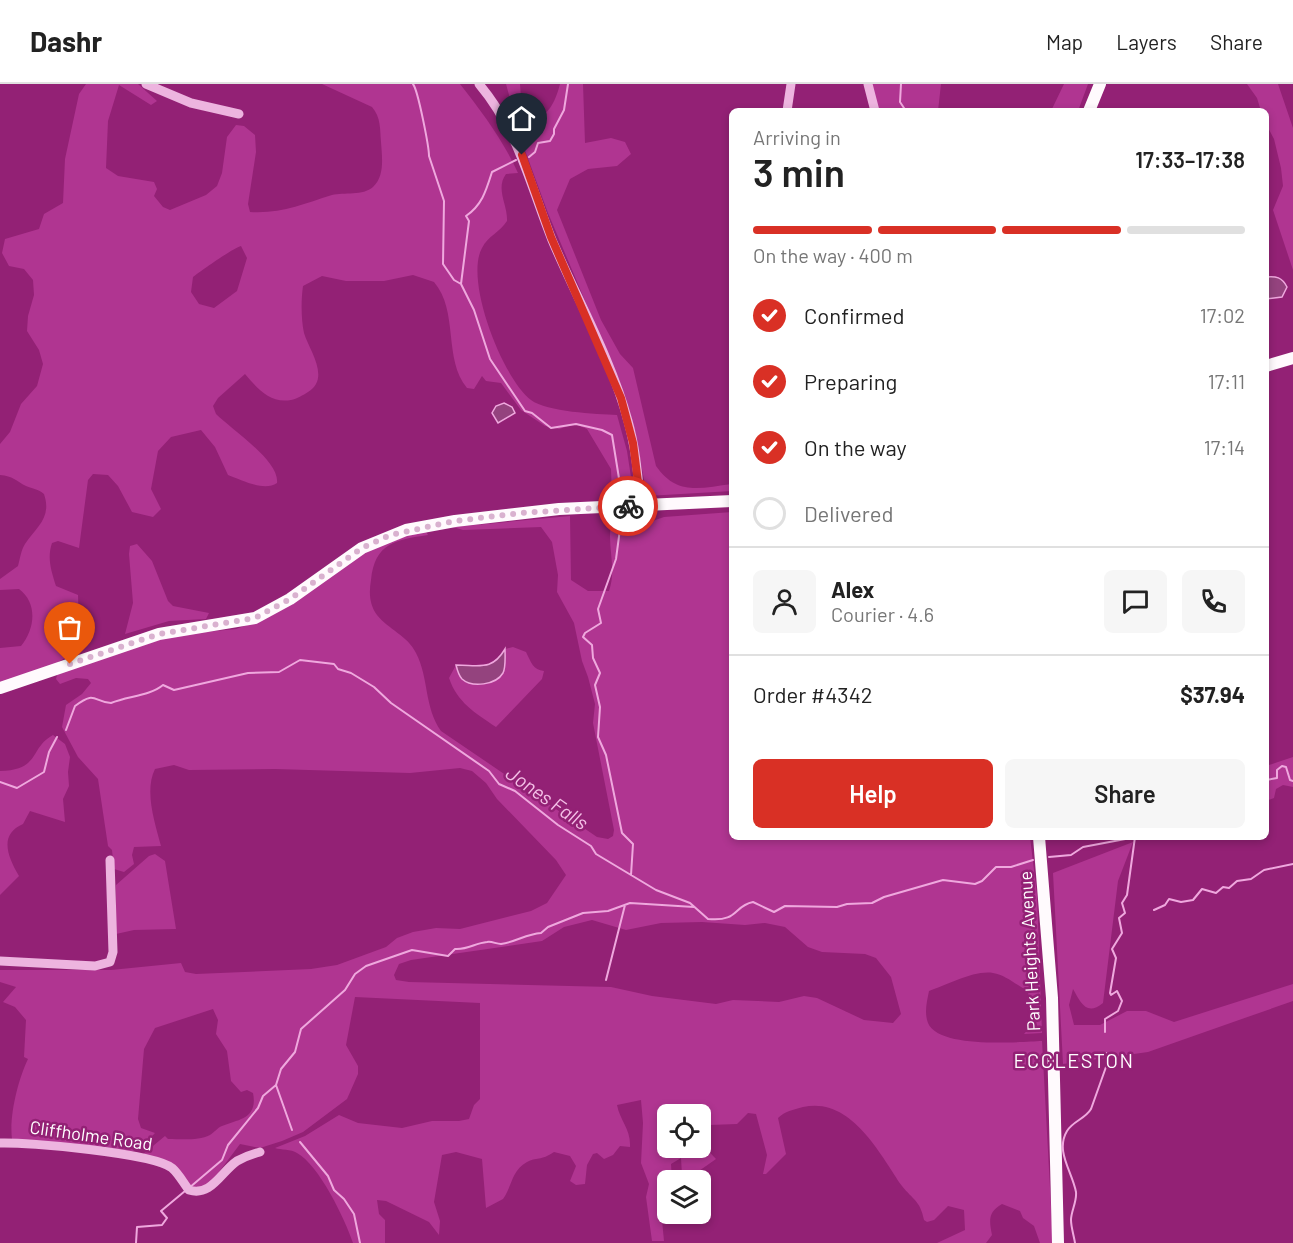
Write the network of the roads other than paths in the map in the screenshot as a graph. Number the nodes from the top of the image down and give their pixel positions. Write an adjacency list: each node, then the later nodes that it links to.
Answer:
1 (146, 84): 9 (street)
2 (479, 84): 13 (street)
3 (791, 84): 6 (street)
4 (868, 84): 7 (street)
5 (1100, 84): 8 (main road)
6 (787, 108)
7 (874, 108)
8 (1090, 108)
9 (239, 114)
10 (1293, 358): 11 (main road)
11 (1269, 365)
12 (729, 501): 13 (main road)
13 (641, 506): 14 (main road)
14 (0, 688)
15 (1039, 840): 20 (main road, Park Heights Avenue)
16 (110, 860): 17 (street)
17 (0, 961)
18 (0, 1143): 19 (street, Cliffholme Road)
19 (260, 1152)
20 (1058, 1243)

